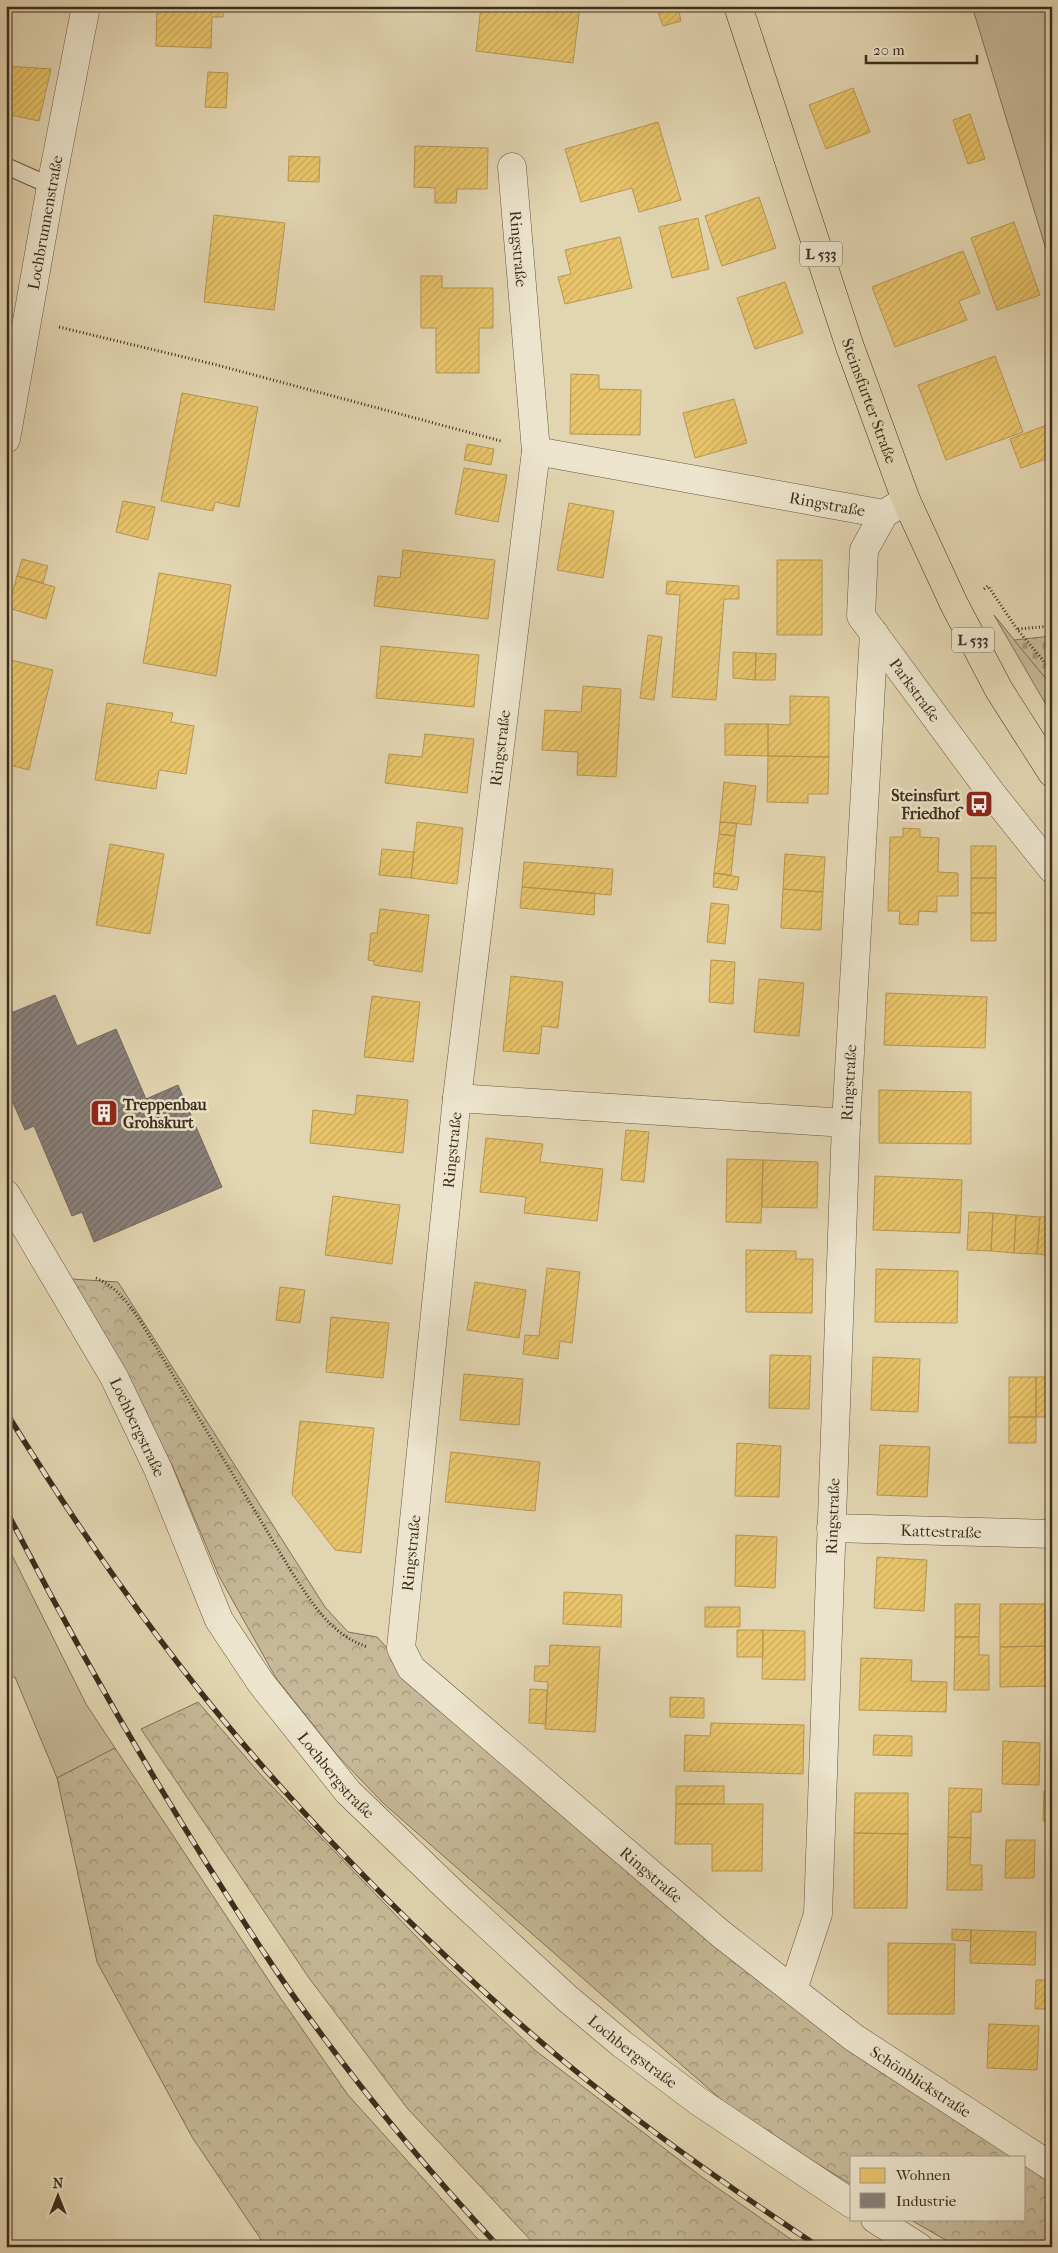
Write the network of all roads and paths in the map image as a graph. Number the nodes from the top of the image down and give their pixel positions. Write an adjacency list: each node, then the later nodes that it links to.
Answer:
1 (86, 6): 5 (street, Lochbrunnenstraße)
2 (738, 6): 9 (main road, Steinsfurter Straße / L 533)
3 (6, 166): 5 (lane)
4 (512, 167): 8 (street, Ringstraße)
5 (50, 186): 6 (street, Lochbrunnenstraße)
6 (27, 320): 7 (street, Lochbrunnenstraße); 8 (path)
7 (6, 439)
8 (536, 451): 9 (street, Ringstraße); 17 (street, Ringstraße)
9 (894, 507): 10 (main road, Steinsfurter Straße / L 533); 13 (street, Parkstraße)
10 (954, 604): 12 (path); 15 (main road, Steinsfurter Straße / L 533)
11 (1052, 626): 12 (path)
12 (1017, 629): 14 (path)
13 (874, 633): 16 (street, Parkstraße); 18 (street, Ringstraße)
14 (1052, 671)
15 (1052, 773)
16 (1052, 869)
17 (458, 1098): 18 (street); 23 (street, Ringstraße)
18 (846, 1123): 21 (street, Ringstraße)
19 (6, 1194): 20 (street, Lochbergstraße)
20 (48, 1264): 23 (path); 26 (street, Lochbergstraße)
21 (831, 1528): 22 (street, Kattestraße); 24 (street, Ringstraße)
22 (1052, 1534)
23 (401, 1648): 24 (street, Ringstraße)
24 (793, 1990): 25 (street, Schönblickstraße)
25 (1052, 2167)
26 (850, 2203)
27 (877, 2220): 28 (street)
28 (919, 2247)

